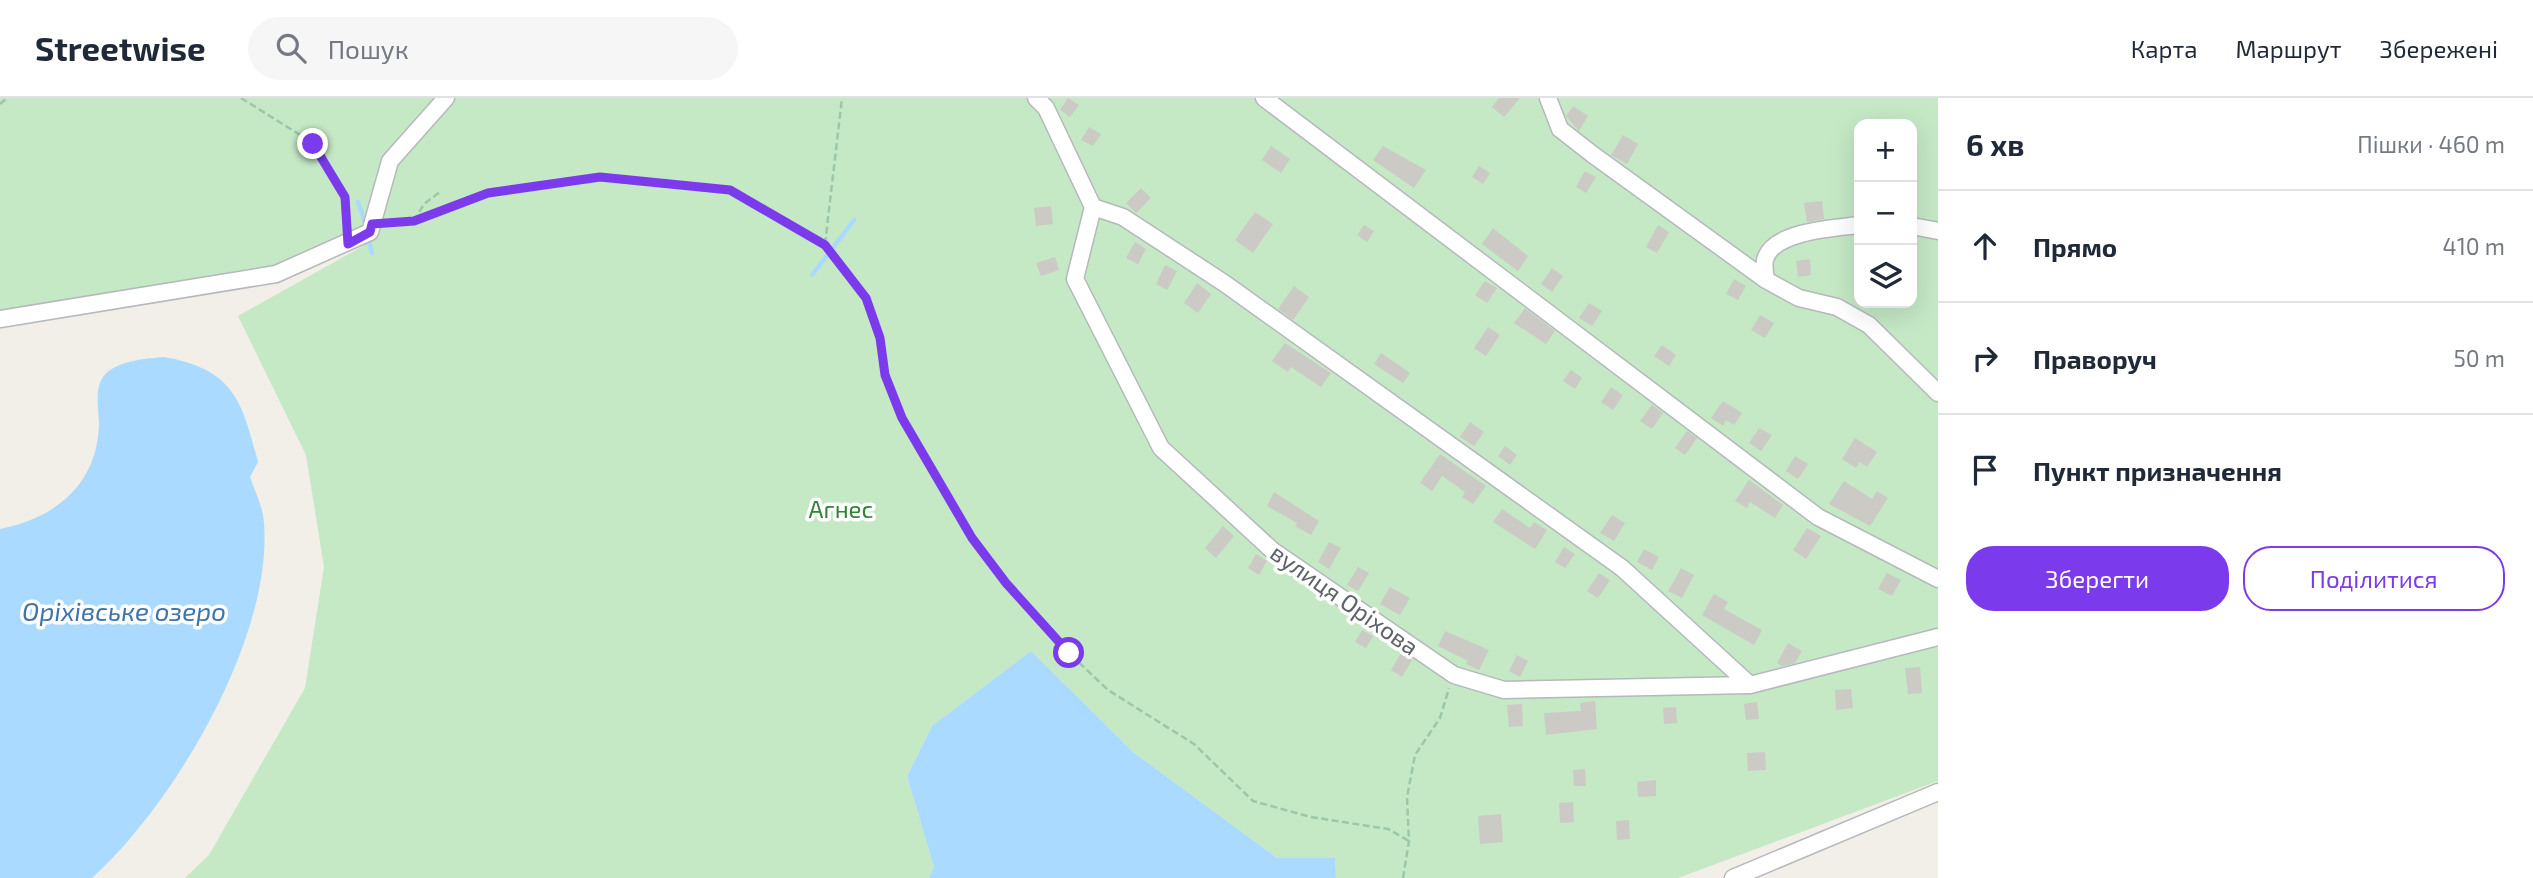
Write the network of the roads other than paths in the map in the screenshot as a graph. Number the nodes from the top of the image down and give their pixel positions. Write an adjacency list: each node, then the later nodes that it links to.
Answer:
1 (446, 98): 10 (street)
2 (1036, 98): 5 (street)
3 (1264, 98): 12 (street)
4 (1548, 98): 9 (street)
5 (1093, 206): 14 (street); 14 (street, вулиця Оріхова)
6 (1854, 226): 9 (street)
7 (1917, 227): 8 (street)
8 (1938, 231)
9 (1766, 280): 11 (street)
10 (0, 319)
11 (1938, 393)
12 (1938, 579)
13 (1938, 637): 14 (street, вулиця Оріхова)
14 (1750, 685)
15 (1938, 792): 16 (street)
16 (1733, 878)

